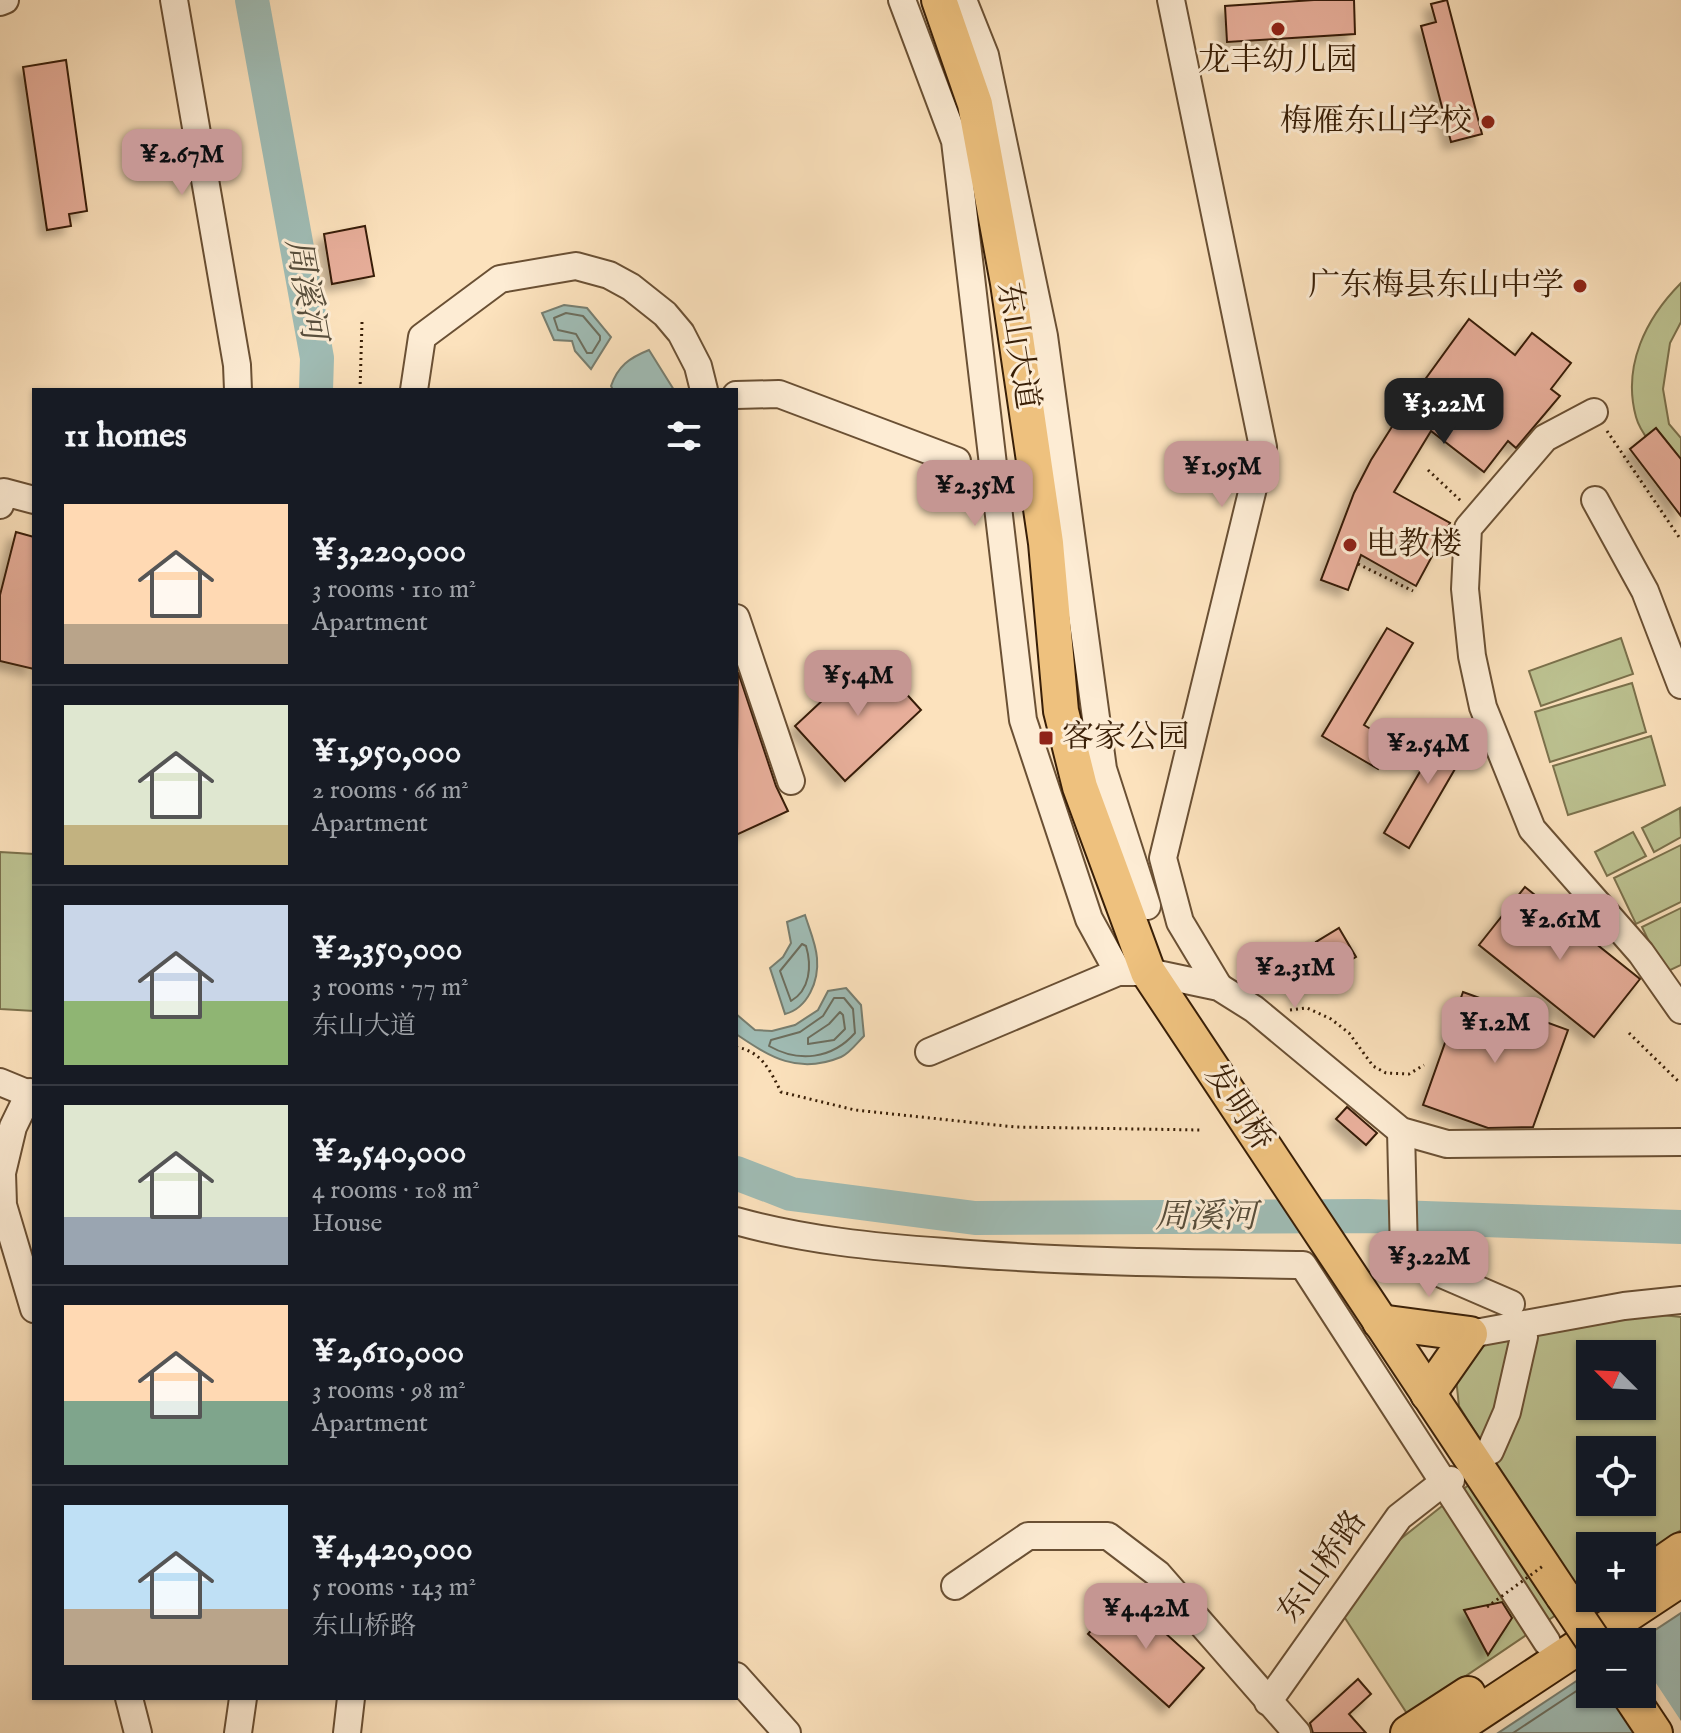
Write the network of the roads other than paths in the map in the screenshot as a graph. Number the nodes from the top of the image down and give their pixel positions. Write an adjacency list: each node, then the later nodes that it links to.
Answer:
1 (174, 0): 6 (street)
2 (902, 0): 19 (street)
3 (939, 0): 19 (main road, 东山大道)
4 (963, 0): 18 (street)
5 (1171, 0): 20 (street)
6 (238, 388)
7 (414, 388): 8 (street)
8 (704, 388)
9 (738, 395): 11 (street)
10 (1594, 412): 21 (street)
11 (957, 461)
12 (32, 499): 14 (street)
13 (1595, 500): 16 (street)
14 (0, 505)
15 (738, 624): 17 (street)
16 (1681, 685)
17 (791, 781)
18 (1147, 906)
19 (1133, 972): 20 (street); 22 (street); 31 (main road, 发明桥)
20 (1219, 987): 25 (street)
21 (1681, 1010)
22 (929, 1052)
23 (0, 1082): 24 (street)
24 (32, 1094): 28 (street)
25 (1401, 1142): 26 (street); 30 (street)
26 (1681, 1142)
27 (738, 1222): 36 (street)
28 (32, 1300)
29 (1681, 1300): 32 (street)
30 (1511, 1304)
31 (1380, 1322): 32 (main road); 34 (main road, 发明桥)
32 (1470, 1334): 34 (main road)
33 (1524, 1337): 35 (street)
34 (1428, 1394): 42 (main road, 发明桥, bridge)
35 (1490, 1451)
36 (1448, 1480): 43 (street); 48 (street, 东山桥路)
37 (1681, 1550): 38 (main road)
38 (1656, 1567)
39 (1681, 1579): 56 (main road)
40 (955, 1586): 48 (street)
41 (1591, 1612): 43 (main road)
42 (1585, 1628)
43 (1547, 1642): 55 (main road)
44 (738, 1678): 54 (street)
45 (130, 1700): 51 (street)
46 (243, 1700): 52 (street)
47 (351, 1700): 53 (street)
48 (1268, 1702): 50 (street)
49 (1638, 1708): 57 (main road)
50 (1286, 1729)
51 (138, 1733)
52 (238, 1733)
53 (347, 1733)
54 (787, 1733)
55 (1408, 1733)
56 (1448, 1733)
57 (1655, 1733)

